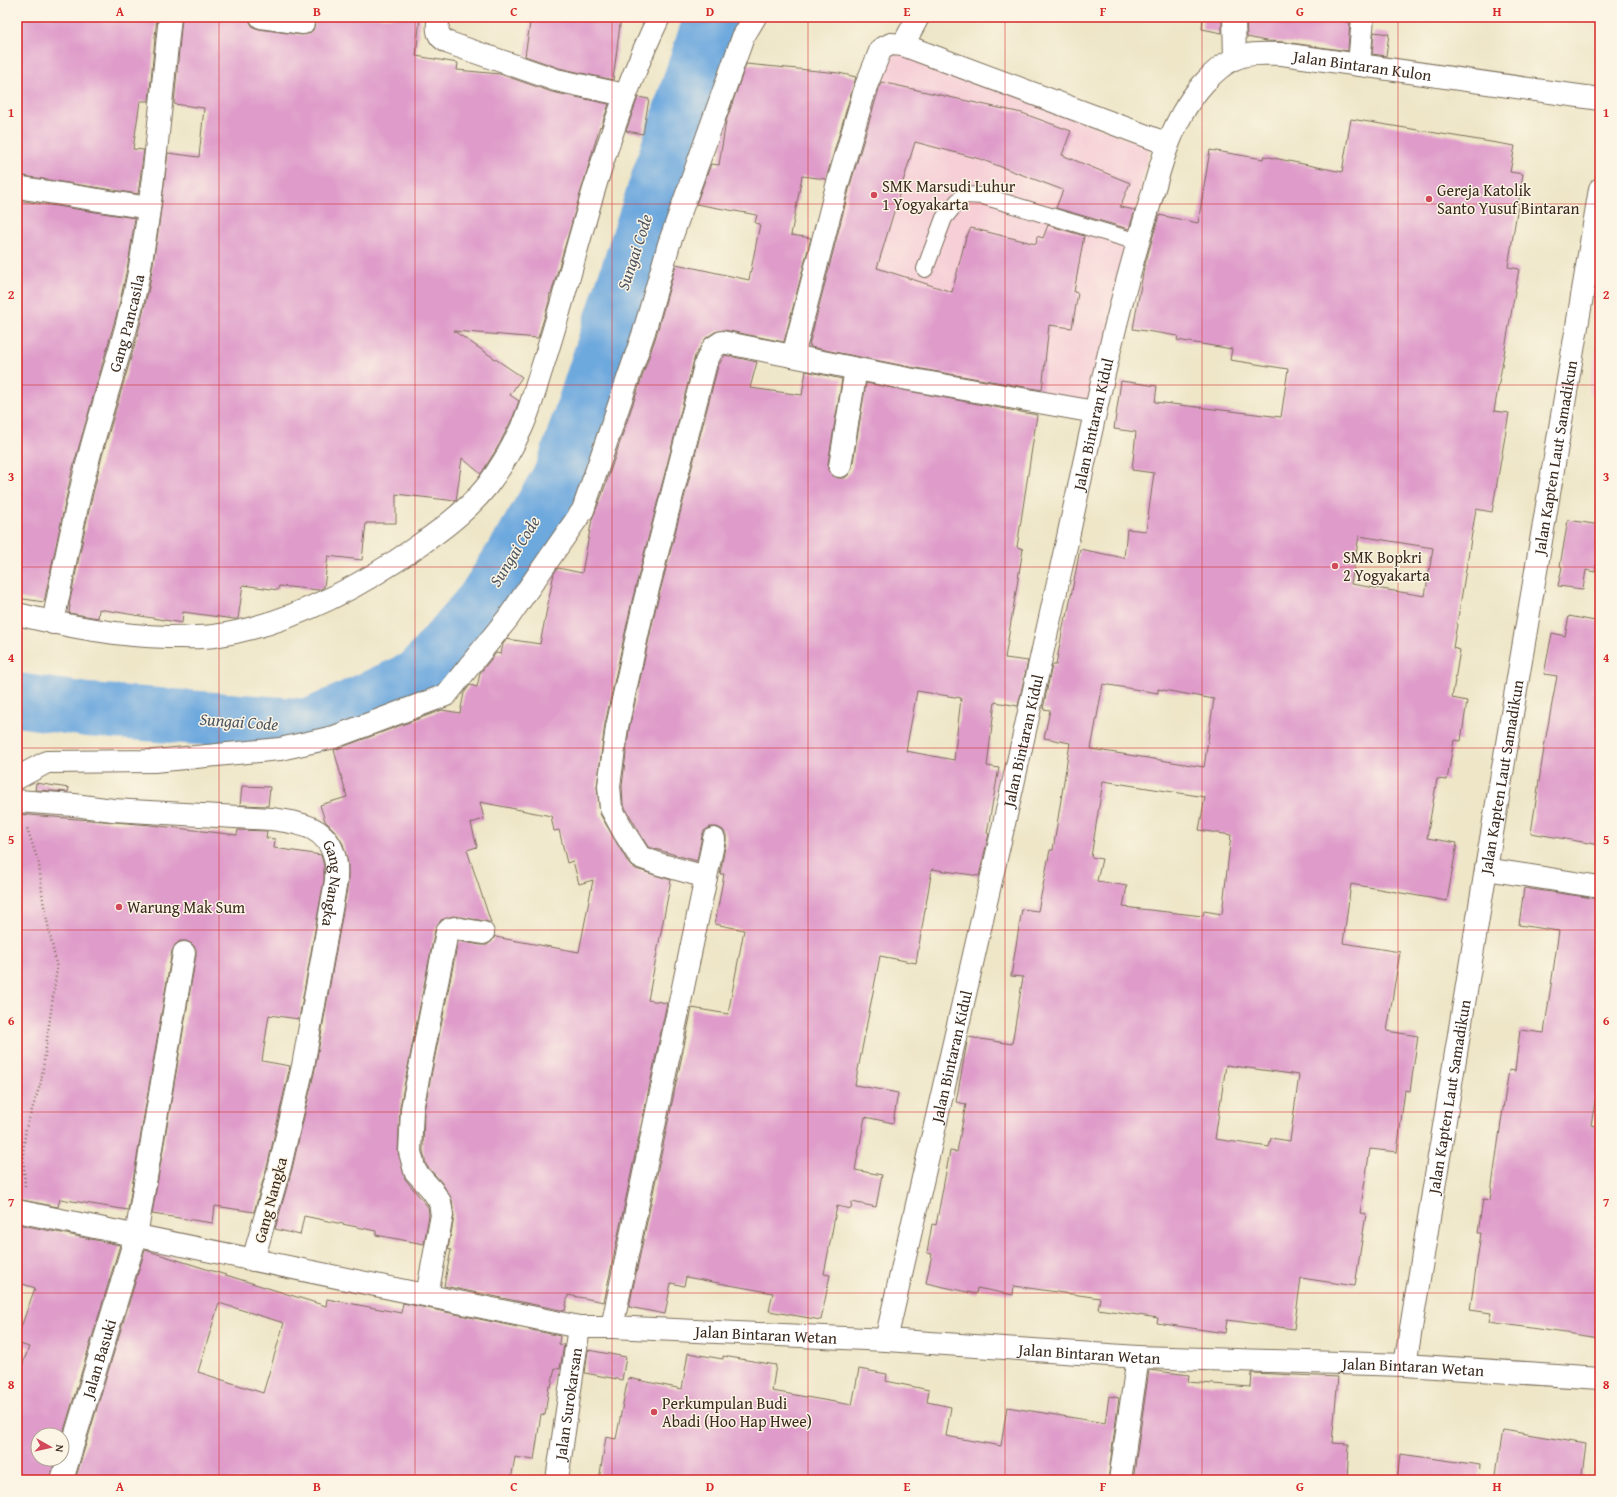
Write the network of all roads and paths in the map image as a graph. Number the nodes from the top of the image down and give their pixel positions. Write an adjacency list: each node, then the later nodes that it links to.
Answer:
1 (170, 17): 18 (street, Gang Pancasila)
2 (261, 17): 9 (street)
3 (439, 17): 13 (street)
4 (659, 17): 13 (street)
5 (755, 17): 27 (street)
6 (918, 17): 10 (street)
7 (1234, 17): 11 (street)
8 (1363, 17): 12 (street)
9 (304, 23)
10 (903, 45): 15 (street); 21 (street)
11 (1235, 58): 12 (street, Jalan Bintaran Kulon); 15 (street, Jalan Bintaran Kulon)
12 (1359, 65): 14 (street, Jalan Bintaran Kulon)
13 (625, 95): 26 (street)
14 (1600, 99)
15 (1168, 144): 19 (street, Jalan Bintaran Kidul)
16 (17, 187): 18 (street)
17 (1600, 190): 30 (street, Jalan Kapten Laut Samadikun)
18 (149, 208): 26 (street, Gang Pancasila)
19 (1138, 242): 20 (lane); 23 (street, Jalan Bintaran Kidul)
20 (925, 269)
21 (793, 356): 22 (street); 31 (street)
22 (856, 369): 23 (street); 24 (street)
23 (1096, 412): 41 (street, Jalan Bintaran Kidul)
24 (840, 466)
25 (17, 614): 26 (street)
26 (53, 623)
27 (17, 778)
28 (18, 801): 35 (path); 37 (street, Gang Nangka)
29 (714, 839): 31 (street)
30 (1486, 869): 32 (street); 43 (street, Jalan Kapten Laut Samadikun)
31 (706, 877): 40 (street)
32 (1600, 886)
33 (483, 934): 38 (street)
34 (184, 953): 36 (street, Jalan Basuki)
35 (20, 1212): 36 (street, Jalan Bintaran Wetan)
36 (136, 1236): 37 (street, Jalan Bintaran Wetan); 45 (street, Jalan Basuki)
37 (253, 1260): 38 (street, Jalan Bintaran Wetan)
38 (428, 1295): 39 (street, Jalan Bintaran Wetan)
39 (579, 1326): 40 (street, Jalan Bintaran Wetan); 46 (street, Jalan Surokarsan)
40 (612, 1327): 41 (street, Jalan Bintaran Wetan)
41 (886, 1340): 42 (street, Jalan Bintaran Wetan)
42 (1138, 1357): 43 (street, Jalan Bintaran Wetan); 47 (street)
43 (1405, 1364): 44 (street, Jalan Bintaran Wetan)
44 (1600, 1378)
45 (62, 1480)
46 (557, 1480)
47 (1120, 1480)

